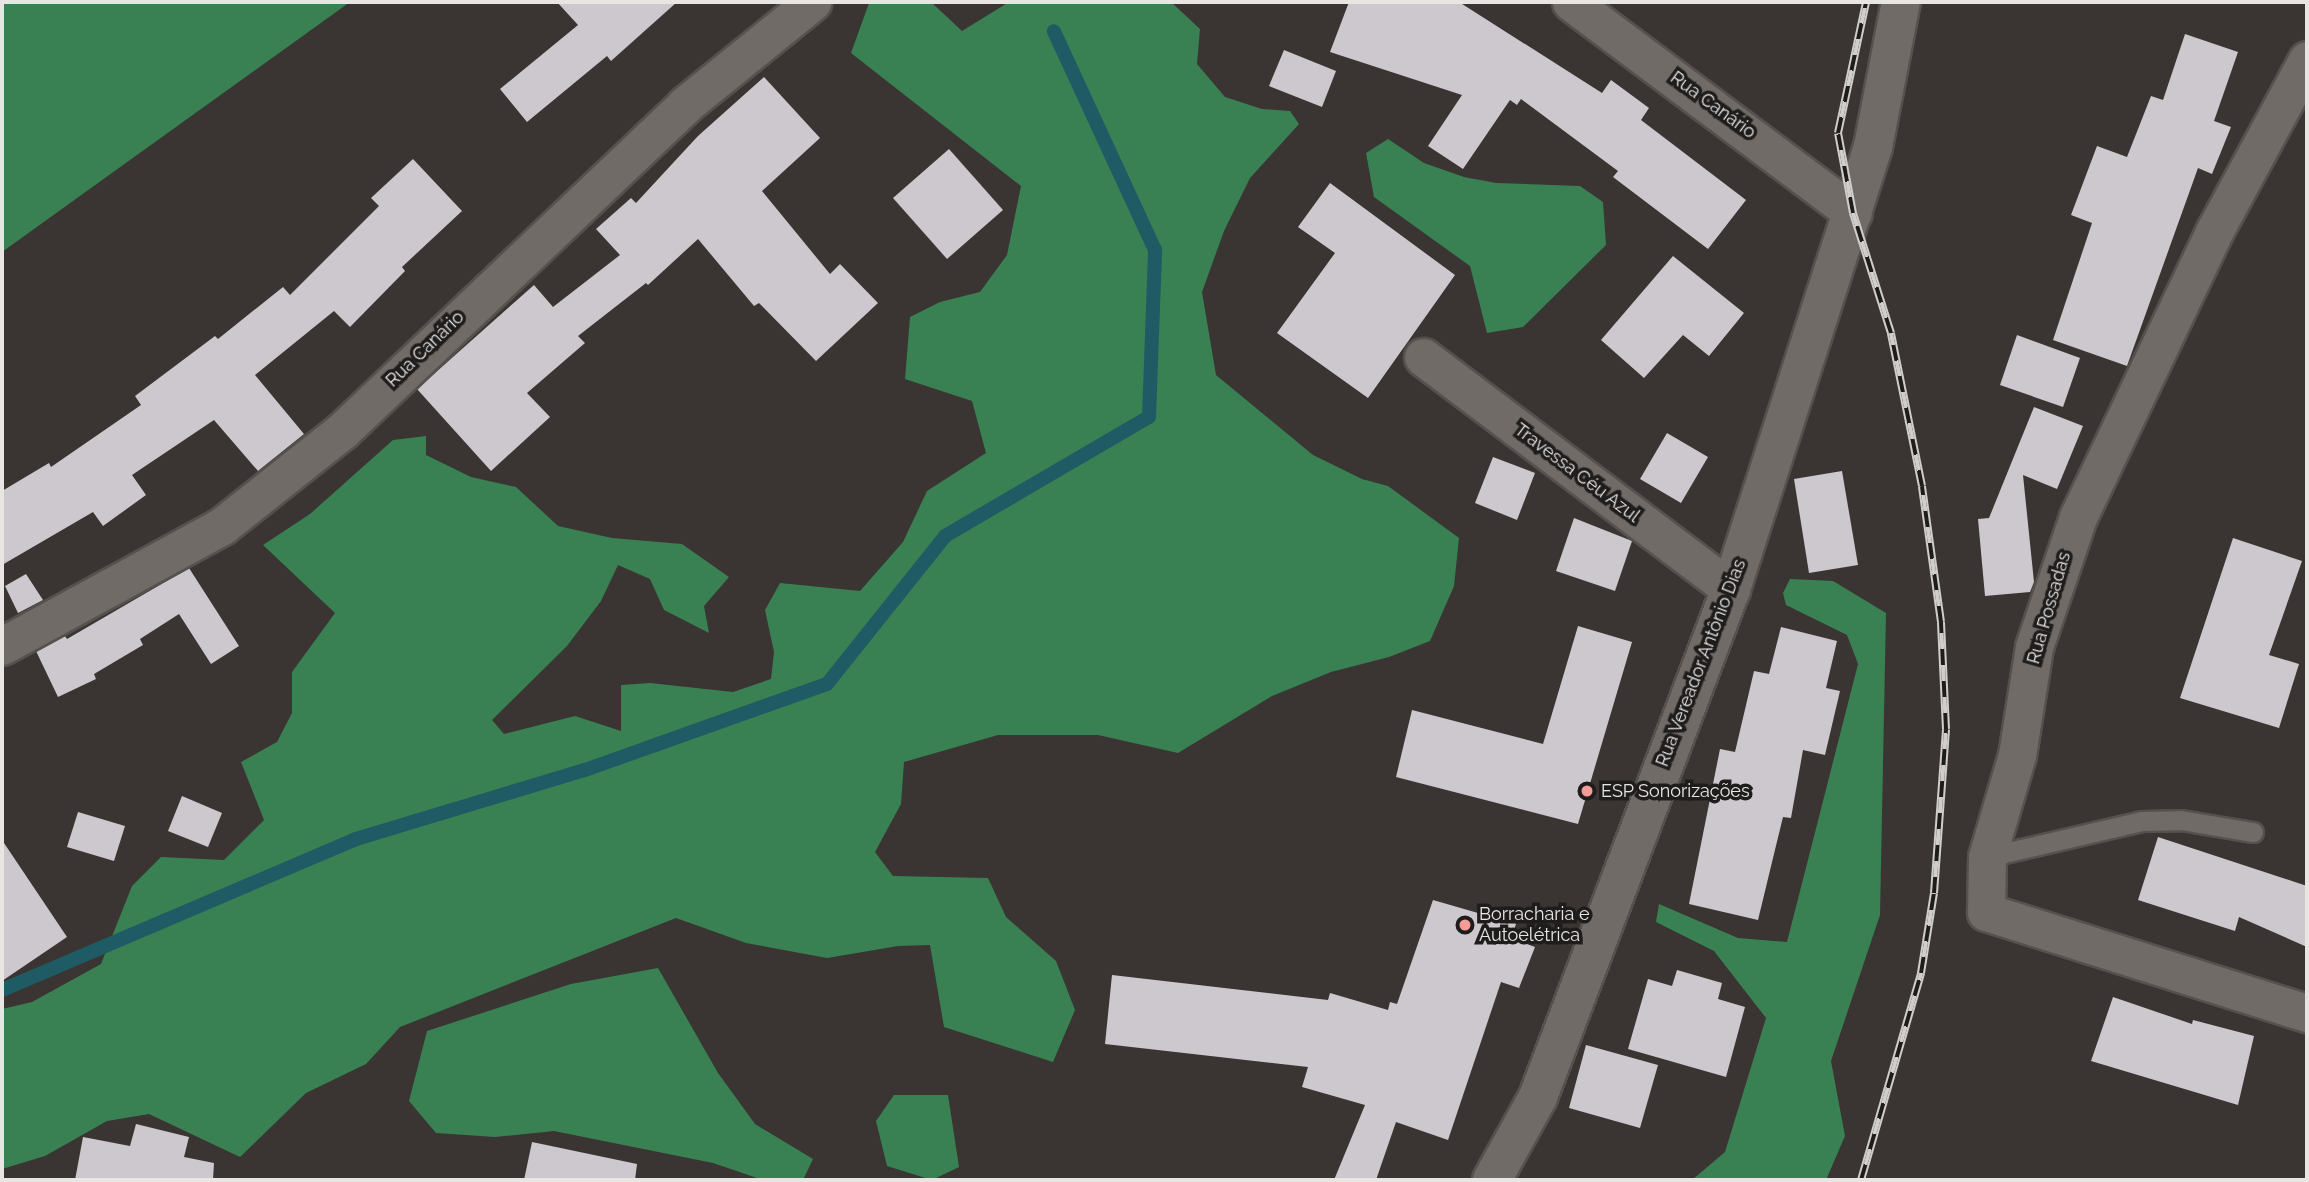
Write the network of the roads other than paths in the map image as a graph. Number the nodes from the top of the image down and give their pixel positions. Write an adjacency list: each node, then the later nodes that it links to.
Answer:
1 (812, 2): 8 (street, Rua Canário)
2 (1571, 2): 5 (street, Rua Canário)
3 (1901, 2): 5 (street, Rua Vereador Antônio Dias)
4 (2307, 60): 10 (street, Rua Possadas)
5 (1853, 213): 7 (street, Rua Vereador Antônio Dias)
6 (1423, 357): 7 (street, Travessa Céu Azul)
7 (1731, 589): 12 (street, Rua Vereador Antônio Dias)
8 (2, 646)
9 (2253, 831): 10 (lane)
10 (1987, 856): 11 (street, Rua Possadas)
11 (2307, 1013)
12 (1492, 1180)

